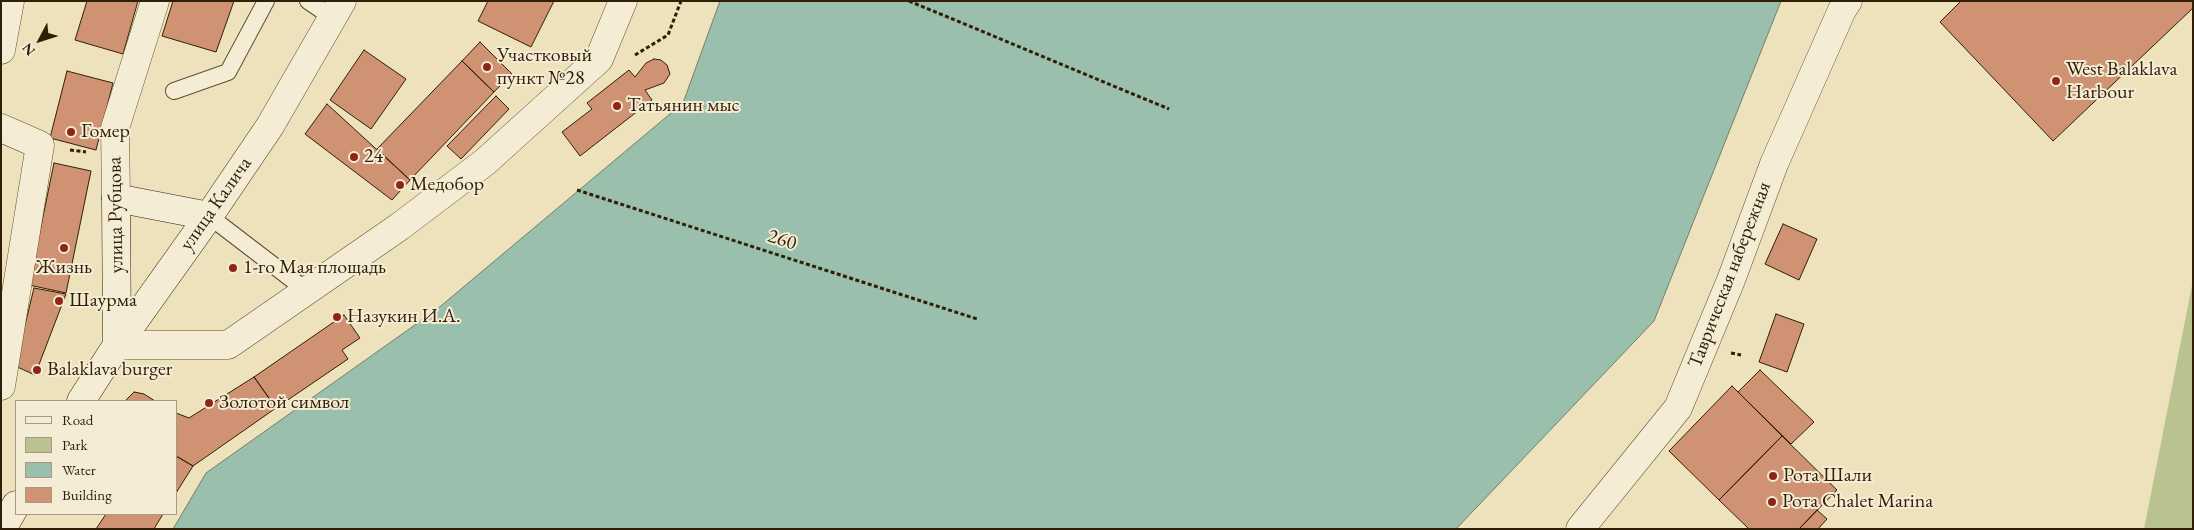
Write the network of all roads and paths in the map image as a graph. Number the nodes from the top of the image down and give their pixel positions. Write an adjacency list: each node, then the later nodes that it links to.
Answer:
1 (10, 1): 10 (street)
2 (155, 1): 16 (street, улица Рубцова)
3 (266, 1): 12 (lane)
4 (308, 1): 9 (lane)
5 (623, 1): 11 (street)
6 (681, 1): 11 (path)
7 (909, 1): 13 (path)
8 (1848, 1): 25 (street, Таврическая набережная)
9 (338, 9): 17 (street, улица Калича)
10 (1, 50)
11 (599, 59): 18 (street)
12 (174, 91)
13 (1169, 109)
14 (1, 128): 21 (street)
15 (577, 190): 19 (path, 260)
16 (116, 198): 17 (street); 20 (street, улица Рубцова)
17 (209, 216): 18 (lane); 20 (street, улица Калича)
18 (307, 291): 20 (street)
19 (977, 319)
20 (117, 345): 22 (street, улица Калича)
21 (1, 386)
22 (82, 400)
23 (15, 507): 24 (street)
24 (2, 529)
25 (1580, 529)

